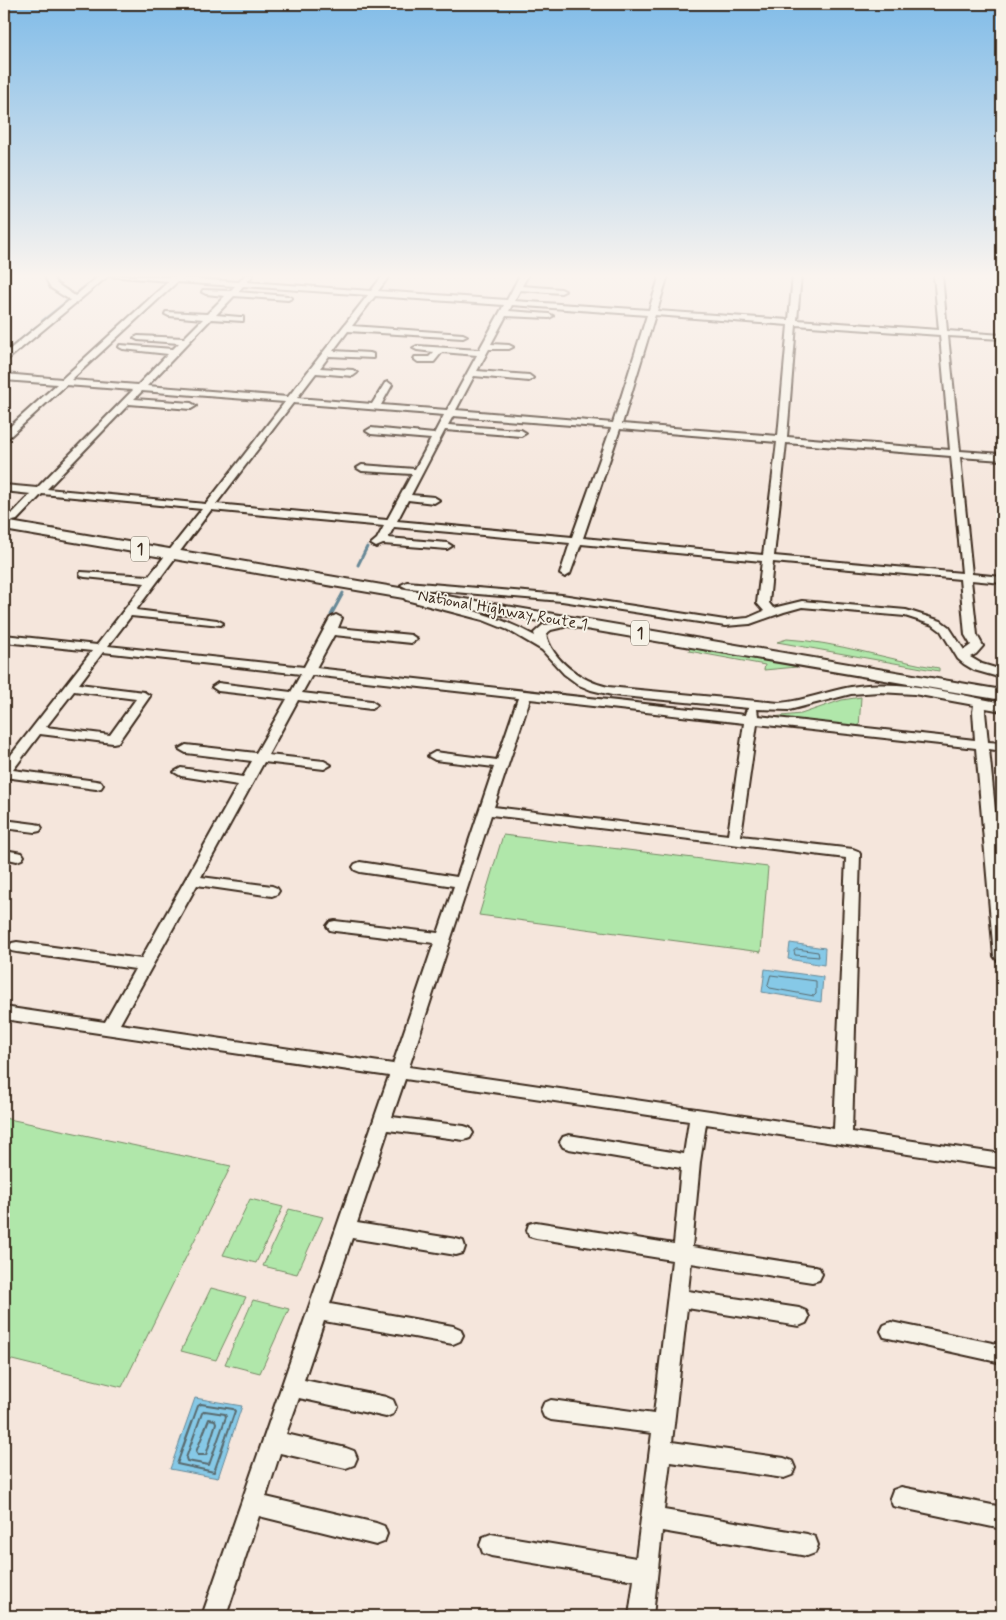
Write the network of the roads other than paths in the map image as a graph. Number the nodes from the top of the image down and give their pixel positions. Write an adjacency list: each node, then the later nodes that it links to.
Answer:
1 (440, 350): 12 (street)
2 (98, 351): 18 (street)
3 (161, 351): 9 (street)
4 (330, 351): 10 (street)
5 (483, 351): 14 (street)
6 (639, 351): 26 (street)
7 (791, 351): 32 (street)
8 (946, 351): 33 (street)
9 (176, 352): 20 (street)
10 (328, 353): 11 (street); 13 (street)
11 (370, 356)
12 (418, 359)
13 (314, 370): 15 (street); 22 (street)
14 (472, 373): 17 (street); 25 (street)
15 (353, 374)
16 (4, 377): 18 (street)
17 (529, 378)
18 (64, 382): 20 (street); 30 (street)
19 (388, 385): 24 (street)
20 (140, 388): 21 (street); 22 (street)
21 (128, 400): 23 (street); 38 (street)
22 (291, 401): 24 (street); 41 (street)
23 (191, 406)
24 (375, 407): 25 (street)
25 (450, 413): 26 (street); 27 (street)
26 (616, 426): 32 (street); 44 (street)
27 (443, 427): 29 (street); 31 (street)
28 (371, 431): 31 (street)
29 (521, 434)
30 (4, 437)
31 (438, 437): 36 (street)
32 (782, 440): 33 (street); 47 (street)
33 (957, 453): 34 (street); 51 (street)
34 (1002, 457)
35 (362, 468): 36 (street)
36 (418, 472): 39 (street)
37 (4, 488): 38 (street)
38 (40, 491): 41 (street); 42 (street)
39 (405, 497): 40 (street); 43 (street)
40 (434, 500)
41 (210, 507): 43 (street); 46 (street)
42 (6, 522): 46 (highway, National Highway Route 1 / 1)
43 (390, 524): 44 (street); 45 (street)
44 (578, 540): 47 (street); 50 (street)
45 (447, 546)
46 (175, 550): 48 (highway, National Highway Route 1 / 1); 52 (street); 54 (highway, National Highway Route 1 / 1)
47 (769, 559): 51 (street); 58 (street)
48 (277, 573): 54 (street); 65 (highway, National Highway Route 1 / 1)
49 (85, 574): 52 (street)
50 (565, 574)
51 (966, 576): 53 (street); 68 (street)
52 (152, 580): 57 (street)
53 (1002, 580)
54 (408, 591): 55 (street); 56 (highway, National Highway Route 1 / 1); 61 (street); 66 (street)
55 (579, 600): 56 (street); 58 (street)
56 (548, 608): 71 (highway, National Highway Route 1 / 1)
57 (128, 612): 60 (street); 67 (street)
58 (771, 613): 68 (street)
59 (336, 618): 62 (street)
60 (217, 623)
61 (560, 625): 65 (street); 66 (street)
62 (330, 631): 64 (street); 69 (street)
63 (4, 638): 67 (street)
64 (412, 639)
65 (715, 646): 75 (highway, National Highway Route 1 / 1)
66 (545, 647): 80 (street)
67 (99, 649): 69 (street); 72 (street)
68 (962, 656): 70 (street)
69 (307, 671): 74 (street); 76 (street)
70 (1002, 674)
71 (1002, 685)
72 (72, 687): 81 (street); 81 (street)
73 (218, 687): 76 (street)
74 (524, 694): 80 (street); 87 (street)
75 (1002, 695)
76 (294, 696): 78 (street); 86 (street)
77 (980, 703): 79 (street); 80 (street); 82 (street)
78 (371, 705)
79 (1002, 707)
80 (752, 712): 82 (street); 95 (street)
81 (37, 730): 91 (street)
82 (982, 745): 83 (street); 103 (street)
83 (1002, 747)
84 (186, 749): 86 (street)
85 (435, 756): 87 (street)
86 (260, 759): 88 (street); 90 (street)
87 (500, 764): 92 (street)
88 (324, 765)
89 (182, 772): 90 (street)
90 (247, 782): 97 (street)
91 (96, 785)
92 (485, 810): 95 (street); 98 (street)
93 (4, 824): 94 (street)
94 (35, 828)
95 (734, 839): 111 (street)
96 (360, 866): 98 (street)
97 (192, 880): 99 (street); 104 (street)
98 (461, 882): 101 (street)
99 (272, 891)
100 (335, 926): 101 (street)
101 (443, 939): 107 (street)
102 (18, 947): 104 (street)
103 (1002, 956)
104 (146, 965): 106 (street)
105 (4, 1013): 106 (street)
106 (110, 1028): 107 (street)
107 (398, 1072): 108 (street); 109 (street)
108 (699, 1116): 111 (street); 114 (street)
109 (382, 1122): 110 (street); 115 (street)
110 (464, 1134)
111 (843, 1136): 113 (street)
112 (569, 1142): 114 (street)
113 (1002, 1161)
114 (691, 1162): 118 (street)
115 (346, 1229): 117 (street); 121 (street)
116 (536, 1230): 118 (street)
117 (456, 1247)
118 (681, 1252): 119 (street); 120 (street)
119 (812, 1274)
120 (678, 1298): 122 (street); 129 (street)
121 (318, 1312): 124 (street); 126 (street)
122 (799, 1318)
123 (891, 1331): 125 (street)
124 (453, 1335)
125 (1002, 1354)
126 (292, 1387): 127 (street); 130 (street)
127 (386, 1408)
128 (551, 1410): 129 (street)
129 (663, 1425): 131 (street)
130 (273, 1441): 132 (street); 135 (street)
131 (660, 1450): 133 (street); 137 (street)
132 (346, 1458)
133 (784, 1468)
134 (901, 1498): 136 (street)
135 (252, 1504): 138 (street); 142 (street)
136 (1002, 1518)
137 (653, 1519): 140 (street); 141 (street)
138 (376, 1534)
139 (491, 1546): 141 (street)
140 (807, 1546)
141 (647, 1571): 143 (street)
142 (214, 1616)
143 (642, 1616)

